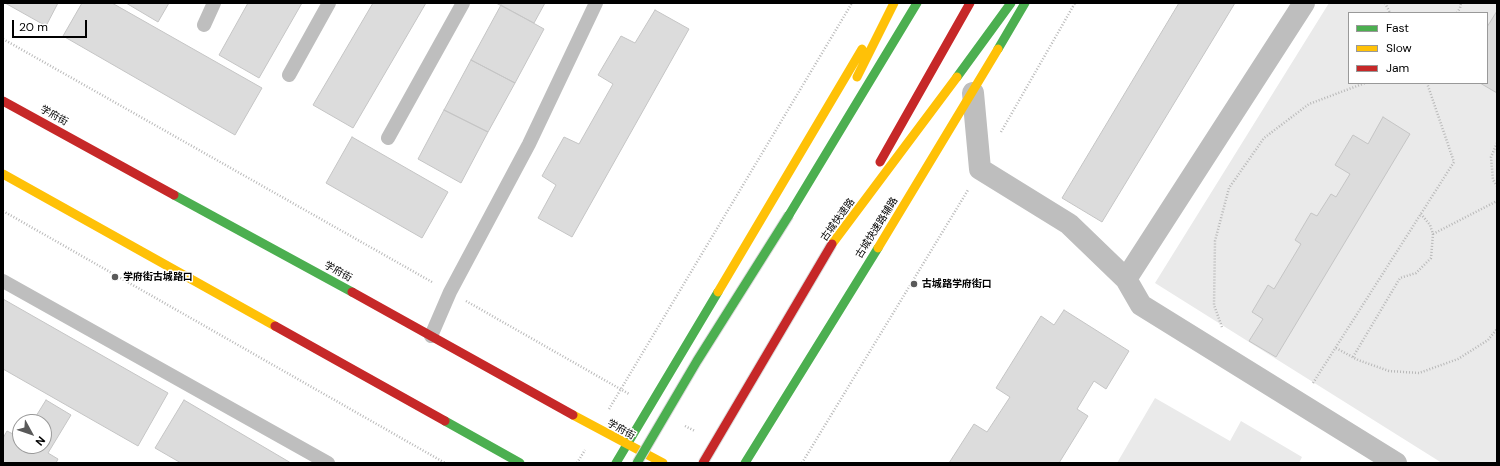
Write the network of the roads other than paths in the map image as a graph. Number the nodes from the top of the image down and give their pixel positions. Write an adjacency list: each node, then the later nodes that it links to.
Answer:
1 (214, 3): 12 (lane)
2 (329, 3): 13 (lane)
3 (463, 3): 18 (lane)
4 (596, 3): 24 (lane)
5 (889, 3): 25 (main road)
6 (894, 3): 14 (main road)
7 (917, 3): 20 (main road)
8 (970, 3): 21 (main road)
9 (1011, 3): 21 (main road, 古城快速路)
10 (1025, 3): 15 (main road, 古城快速路辅路)
11 (1304, 3): 22 (street)
12 (204, 25)
13 (289, 75)
14 (852, 88)
15 (973, 93): 22 (street); 32 (main road, 古城快速路辅路)
16 (3, 101): 24 (main road, 学府街)
17 (841, 109): 20 (main road)
18 (388, 138)
19 (3, 174): 27 (main road)
20 (789, 215): 29 (main road, bridge)
21 (832, 244): 31 (main road, 古城快速路, bridge)
22 (1126, 279): 33 (street)
23 (3, 281): 26 (lane)
24 (431, 336): 25 (main road, 学府街)
25 (626, 445): 28 (main road); 30 (main road, 学府街)
26 (328, 463)
27 (520, 463)
28 (616, 463)
29 (637, 463)
30 (663, 463)
31 (702, 463)
32 (745, 463)
33 (1396, 463)

